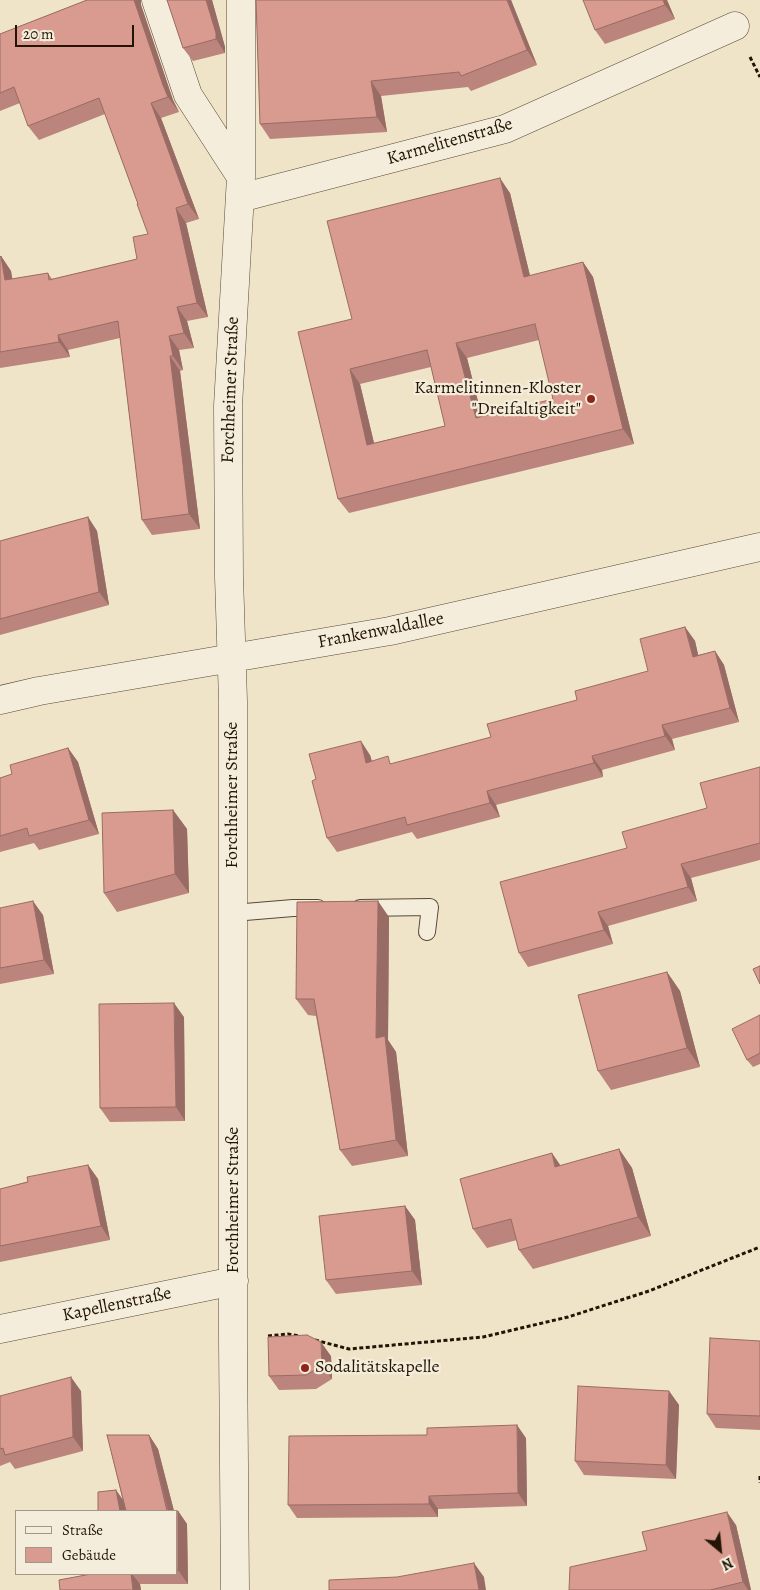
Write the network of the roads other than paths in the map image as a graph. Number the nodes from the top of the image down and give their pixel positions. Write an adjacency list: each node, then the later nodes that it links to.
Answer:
1 (156, 0): 4 (street)
2 (241, 0): 4 (street, Forchheimer Straße)
3 (734, 26): 4 (street, Karmelitenstraße)
4 (241, 188): 6 (street, Forchheimer Straße)
5 (760, 547): 6 (street, Frankenwaldallee)
6 (232, 658): 7 (street, Frankenwaldallee); 8 (street, Forchheimer Straße)
7 (0, 700)
8 (233, 913): 9 (lane); 10 (street, Forchheimer Straße)
9 (427, 932)
10 (234, 1281): 11 (street, Kapellenstraße); 12 (street, Forchheimer Straße)
11 (0, 1329)
12 (235, 1590)

